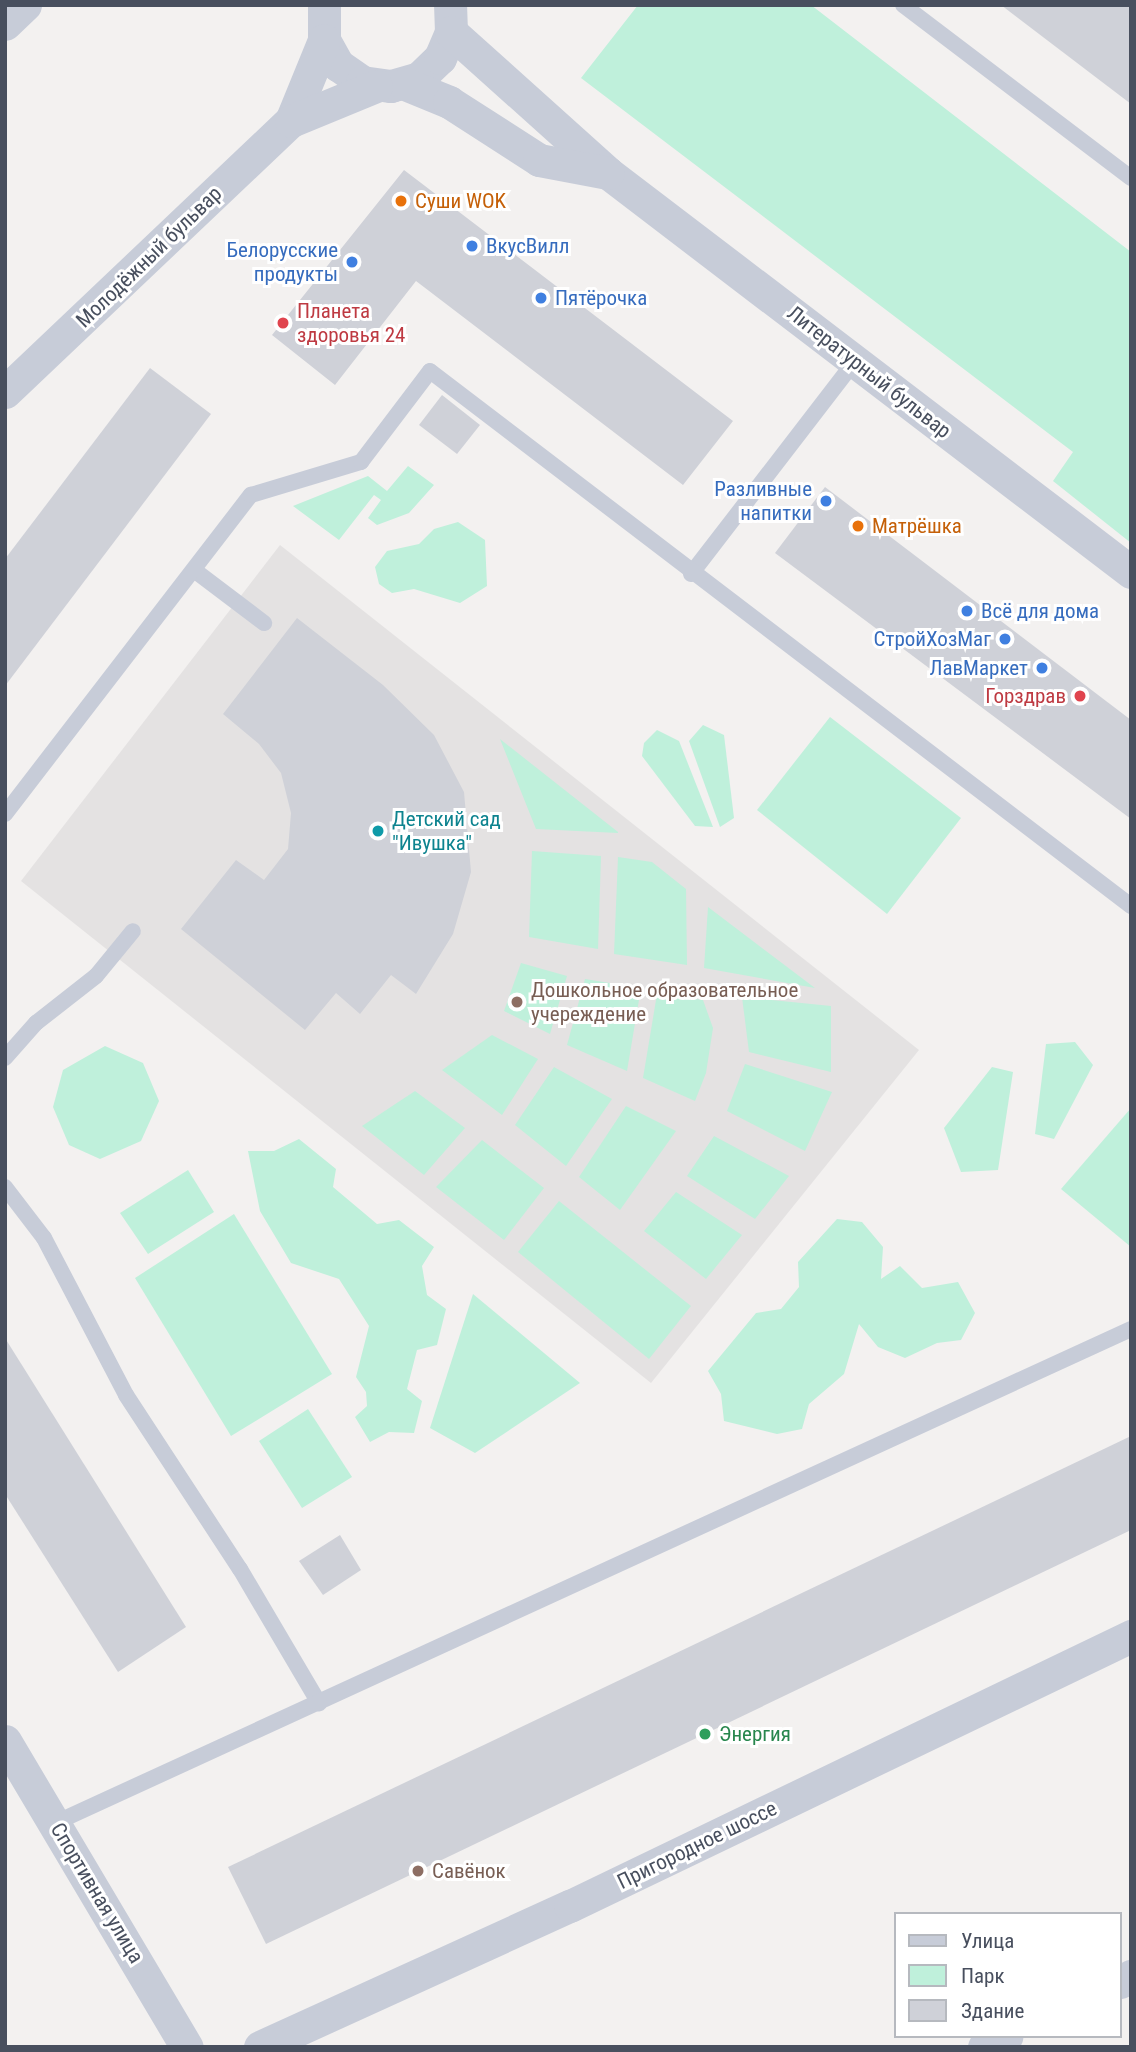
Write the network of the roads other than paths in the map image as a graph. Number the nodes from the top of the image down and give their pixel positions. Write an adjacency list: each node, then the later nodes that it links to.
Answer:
1 (25, 5): 5 (street)
2 (903, 5): 9 (lane)
3 (322, 15): 6 (street, Литературный бульвар); 7 (street, Молодёжный бульвар)
4 (451, 19): 6 (street, Молодёжный бульвар); 8 (street, Литературный бульвар)
5 (5, 23)
6 (391, 85): 7 (street, Молодёжный бульвар); 8 (street, Литературный бульвар)
7 (291, 121): 11 (street, Молодёжный бульвар)
8 (608, 173): 10 (street, Литературный бульвар)
9 (1131, 178)
10 (854, 362): 13 (street, Литературный бульвар); 14 (lane)
11 (5, 392)
12 (194, 570): 14 (lane); 15 (lane); 16 (lane)
13 (1131, 572)
14 (691, 574): 17 (lane)
15 (264, 623)
16 (5, 814)
17 (1131, 906)
18 (134, 931): 19 (lane)
19 (5, 1058)
20 (5, 1187): 23 (lane)
21 (1131, 1329): 23 (lane)
22 (1131, 1636): 28 (street, Пригородное шоссе)
23 (319, 1703): 25 (lane)
24 (5, 1741): 25 (street, Спортивная улица)
25 (55, 1822): 27 (street, Спортивная улица)
26 (1003, 2038): 29 (street)
27 (187, 2047)
28 (260, 2047)
29 (984, 2047)

